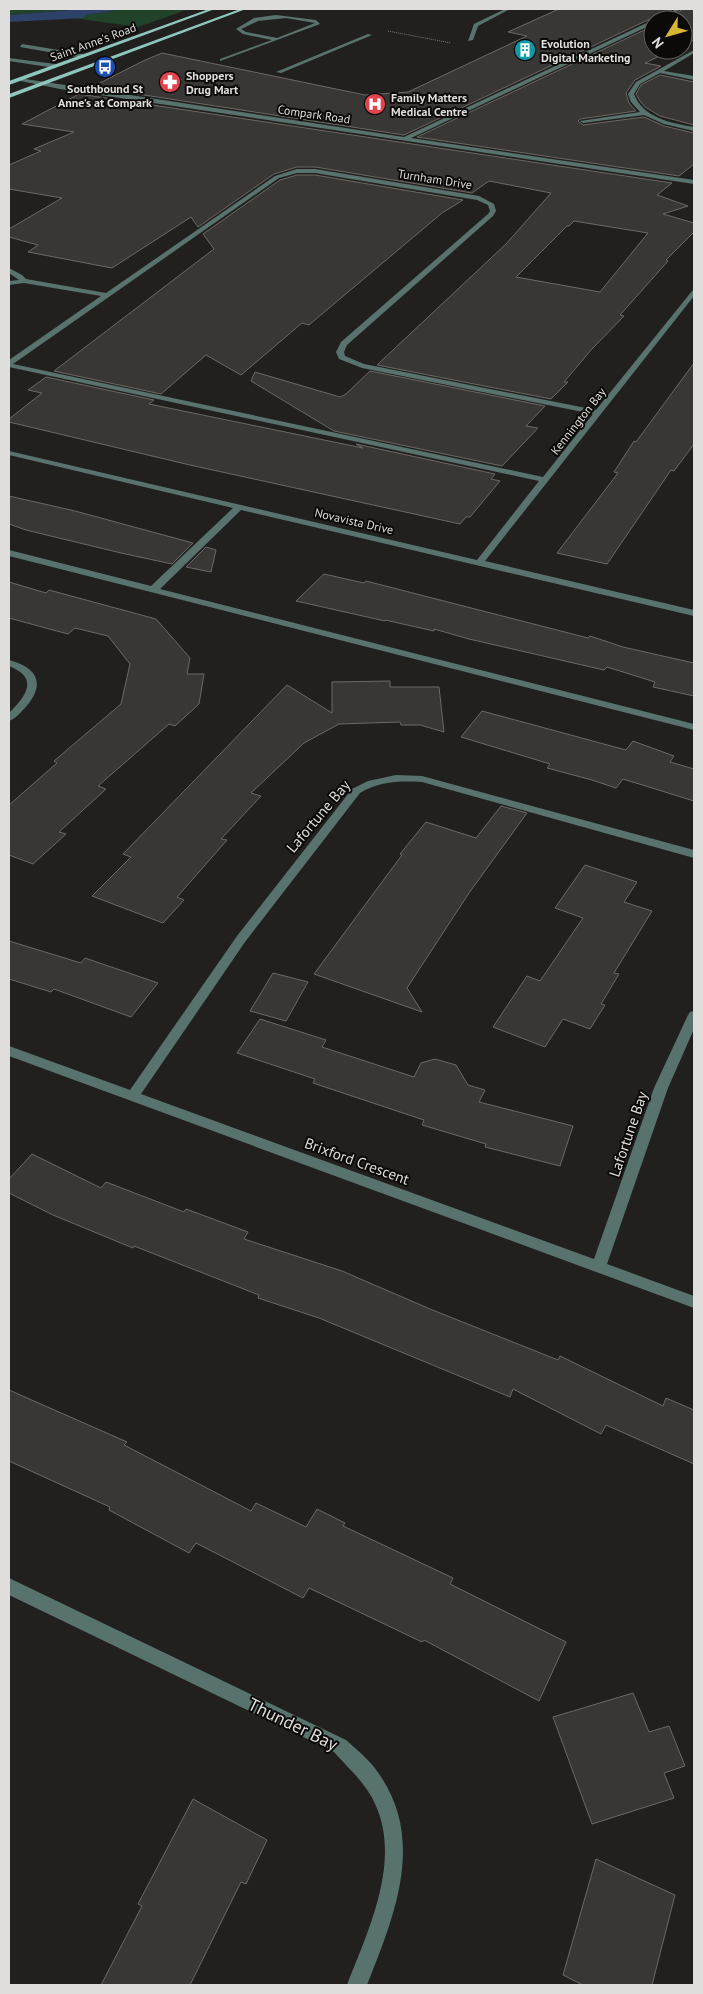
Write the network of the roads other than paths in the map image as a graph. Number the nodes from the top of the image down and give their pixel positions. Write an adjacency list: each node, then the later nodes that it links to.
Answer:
1 (213, 9): 10 (main road, Saint Anne's Road)
2 (244, 9): 19 (main road, Saint Anne's Road)
3 (505, 9): 7 (street)
4 (643, 27): 24 (street)
5 (370, 34): 15 (street)
6 (277, 39): 6 (street); 12 (street)
7 (470, 40)
8 (22, 46): 10 (street)
9 (694, 51): 14 (street)
10 (83, 56): 13 (main road, Saint Anne's Road)
11 (9, 59): 13 (street)
12 (222, 60)
13 (55, 66): 17 (main road, Saint Anne's Road)
14 (658, 71): 16 (street); 21 (street)
15 (279, 72)
16 (694, 78)
17 (19, 80): 18 (main road, Saint Anne's Road); 19 (street, Compark Road)
18 (9, 83)
19 (41, 84): 20 (main road, Saint Anne's Road); 24 (street, Compark Road)
20 (9, 96)
21 (646, 113): 22 (street); 23 (street)
22 (582, 121)
23 (694, 129)
24 (406, 138): 25 (street, Compark Road)
25 (694, 182)
26 (9, 270): 27 (street)
27 (24, 282): 28 (street); 30 (street)
28 (9, 283)
29 (694, 292): 32 (street, Kennington Bay)
30 (106, 295): 31 (street, Turnham Drive); 32 (street, Turnham Drive)
31 (9, 364): 34 (street)
32 (598, 413): 34 (street, Kennington Bay)
33 (9, 454): 35 (street, Novavista Drive)
34 (545, 480): 37 (street, Kennington Bay)
35 (239, 507): 37 (street, Novavista Drive); 38 (street)
36 (9, 553): 38 (street)
37 (479, 563): 39 (street, Novavista Drive)
38 (153, 590): 42 (street)
39 (694, 613)
40 (9, 663): 41 (street)
41 (9, 718)
42 (694, 727)
43 (694, 854): 46 (street, Lafortune Bay)
44 (694, 1015): 47 (street, Lafortune Bay)
45 (9, 1050): 46 (street, Brixford Crescent)
46 (133, 1096): 47 (street, Brixford Crescent)
47 (599, 1267): 48 (street, Brixford Crescent)
48 (694, 1302)
49 (9, 1586): 50 (street, Thunder Bay)
50 (357, 1985)

